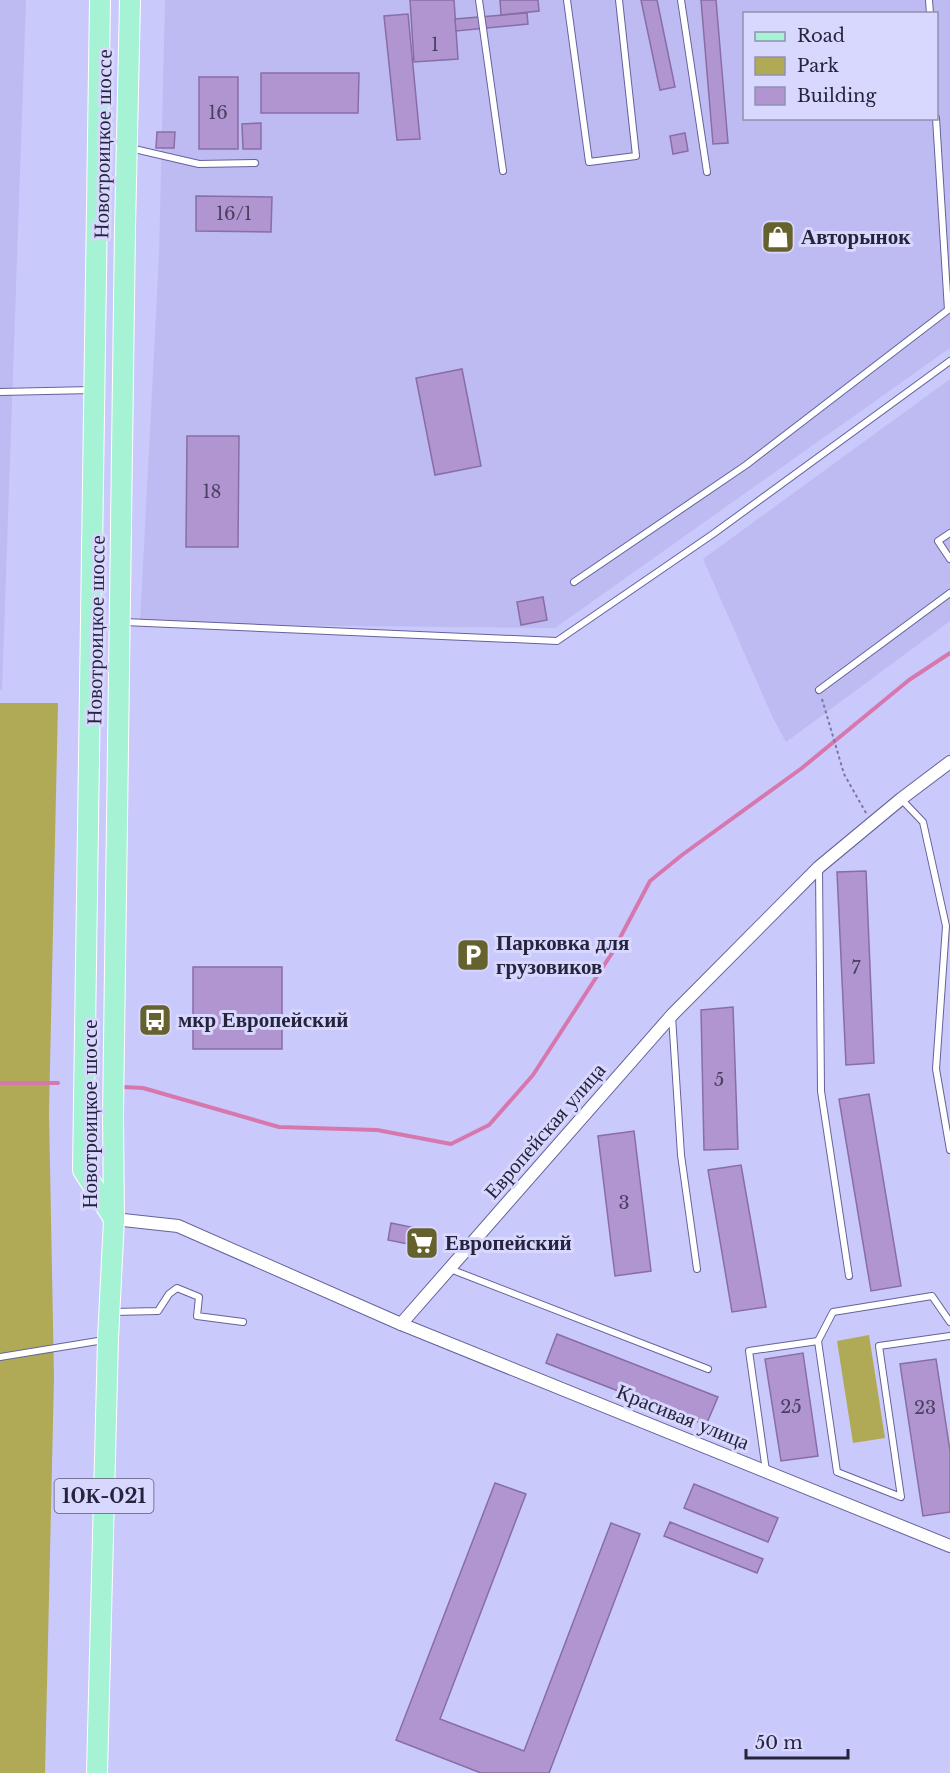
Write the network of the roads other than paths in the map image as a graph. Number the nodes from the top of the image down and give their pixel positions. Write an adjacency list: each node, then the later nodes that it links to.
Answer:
1 (100, 0): 13 (main road, Новотроицкое шоссе)
2 (130, 0): 8 (main road, Новотроицкое шоссе)
3 (479, 0): 10 (lane)
4 (567, 0): 5 (lane)
5 (619, 0)
6 (681, 0): 11 (lane)
7 (936, 120): 17 (lane)
8 (126, 148): 9 (lane); 19 (main road, Новотроицкое шоссе)
9 (255, 163)
10 (503, 171)
11 (707, 171)
12 (950, 361): 19 (lane)
13 (95, 390): 14 (lane); 26 (main road, Новотроицкое шоссе)
14 (0, 392)
15 (950, 533): 16 (lane)
16 (950, 559)
17 (574, 582)
18 (950, 593): 20 (lane)
19 (120, 622): 26 (main road, Новотроицкое шоссе)
20 (819, 690)
21 (950, 762): 22 (street, Европейская улица)
22 (900, 799): 23 (street, Европейская улица); 25 (lane)
23 (819, 867): 24 (street, Европейская улица); 29 (lane)
24 (672, 1015): 27 (street, Европейская улица); 28 (lane)
25 (950, 1150)
26 (114, 1219): 30 (main road, 10К-021); 33 (street)
27 (450, 1269): 33 (street, Европейская улица); 38 (lane)
28 (697, 1269)
29 (849, 1276)
30 (109, 1312): 31 (lane); 35 (main road, 10К-021)
31 (243, 1322)
32 (950, 1322): 36 (lane)
33 (401, 1324): 39 (street, Красивая улица)
34 (950, 1336): 36 (lane)
35 (108, 1339): 37 (lane); 41 (main road, 10К-021)
36 (819, 1341): 39 (lane)
37 (0, 1357)
38 (708, 1369)
39 (766, 1472): 40 (street, Красивая улица)
40 (950, 1546)
41 (97, 1773)

